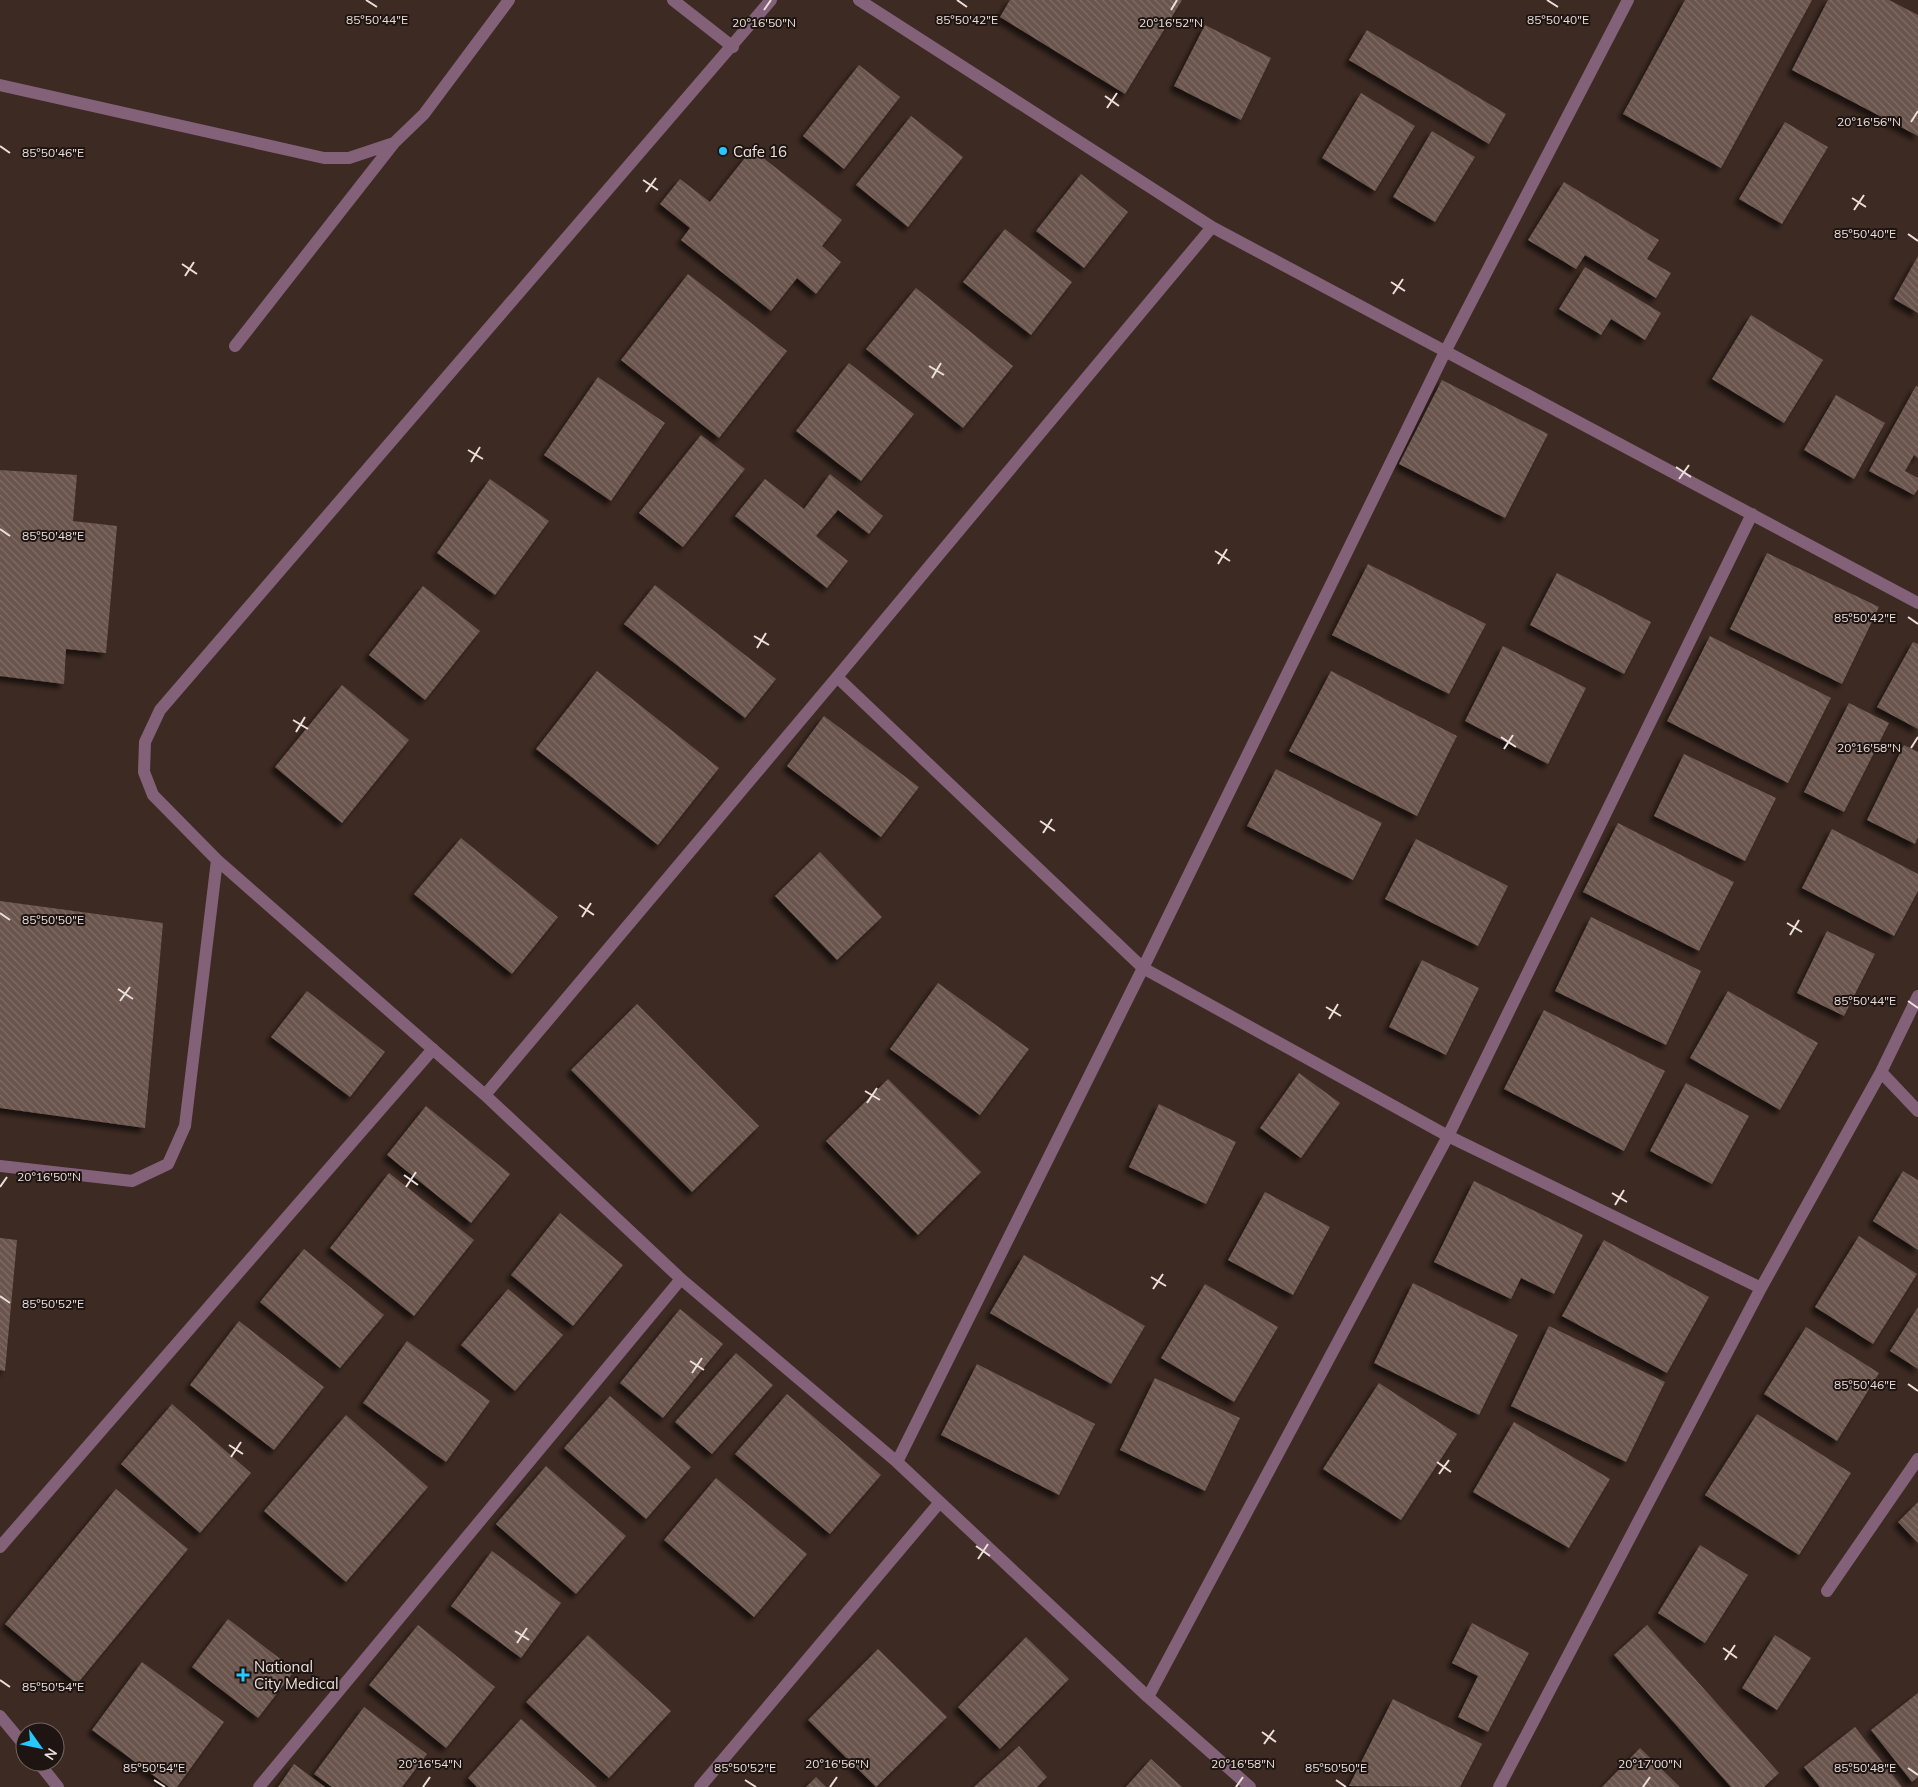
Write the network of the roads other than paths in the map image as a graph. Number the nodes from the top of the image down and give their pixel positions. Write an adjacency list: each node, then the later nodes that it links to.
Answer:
1 (509, 0): 8 (street)
2 (674, 0): 6 (street)
3 (771, 0): 6 (street)
4 (860, 0): 9 (street)
5 (1628, 0): 11 (street)
6 (733, 46): 15 (street)
7 (0, 85): 8 (street)
8 (394, 143): 10 (street)
9 (1212, 227): 11 (street); 14 (street)
10 (235, 346)
11 (1445, 352): 12 (street); 16 (street)
12 (1752, 514): 13 (street); 22 (street)
13 (1918, 604)
14 (837, 677): 16 (street); 20 (street)
15 (217, 860): 18 (street); 23 (street)
16 (1143, 968): 22 (street); 27 (street)
17 (1918, 996): 19 (street)
18 (433, 1050): 20 (street); 29 (street)
19 (1881, 1072): 21 (street); 25 (street)
20 (485, 1095): 24 (street)
21 (1918, 1111)
22 (1448, 1136): 25 (street); 31 (street)
23 (0, 1166)
24 (680, 1279): 27 (street); 36 (street)
25 (1761, 1288): 39 (street)
26 (1918, 1459): 30 (street)
27 (897, 1462): 28 (street)
28 (940, 1502): 31 (street); 37 (street)
29 (0, 1547)
30 (1827, 1591)
31 (1148, 1697): 38 (street)
32 (0, 1716): 33 (street)
33 (15, 1734)
34 (46, 1772): 35 (street)
35 (58, 1787)
36 (259, 1787)
37 (700, 1787)
38 (1250, 1787)
39 (1499, 1787)

